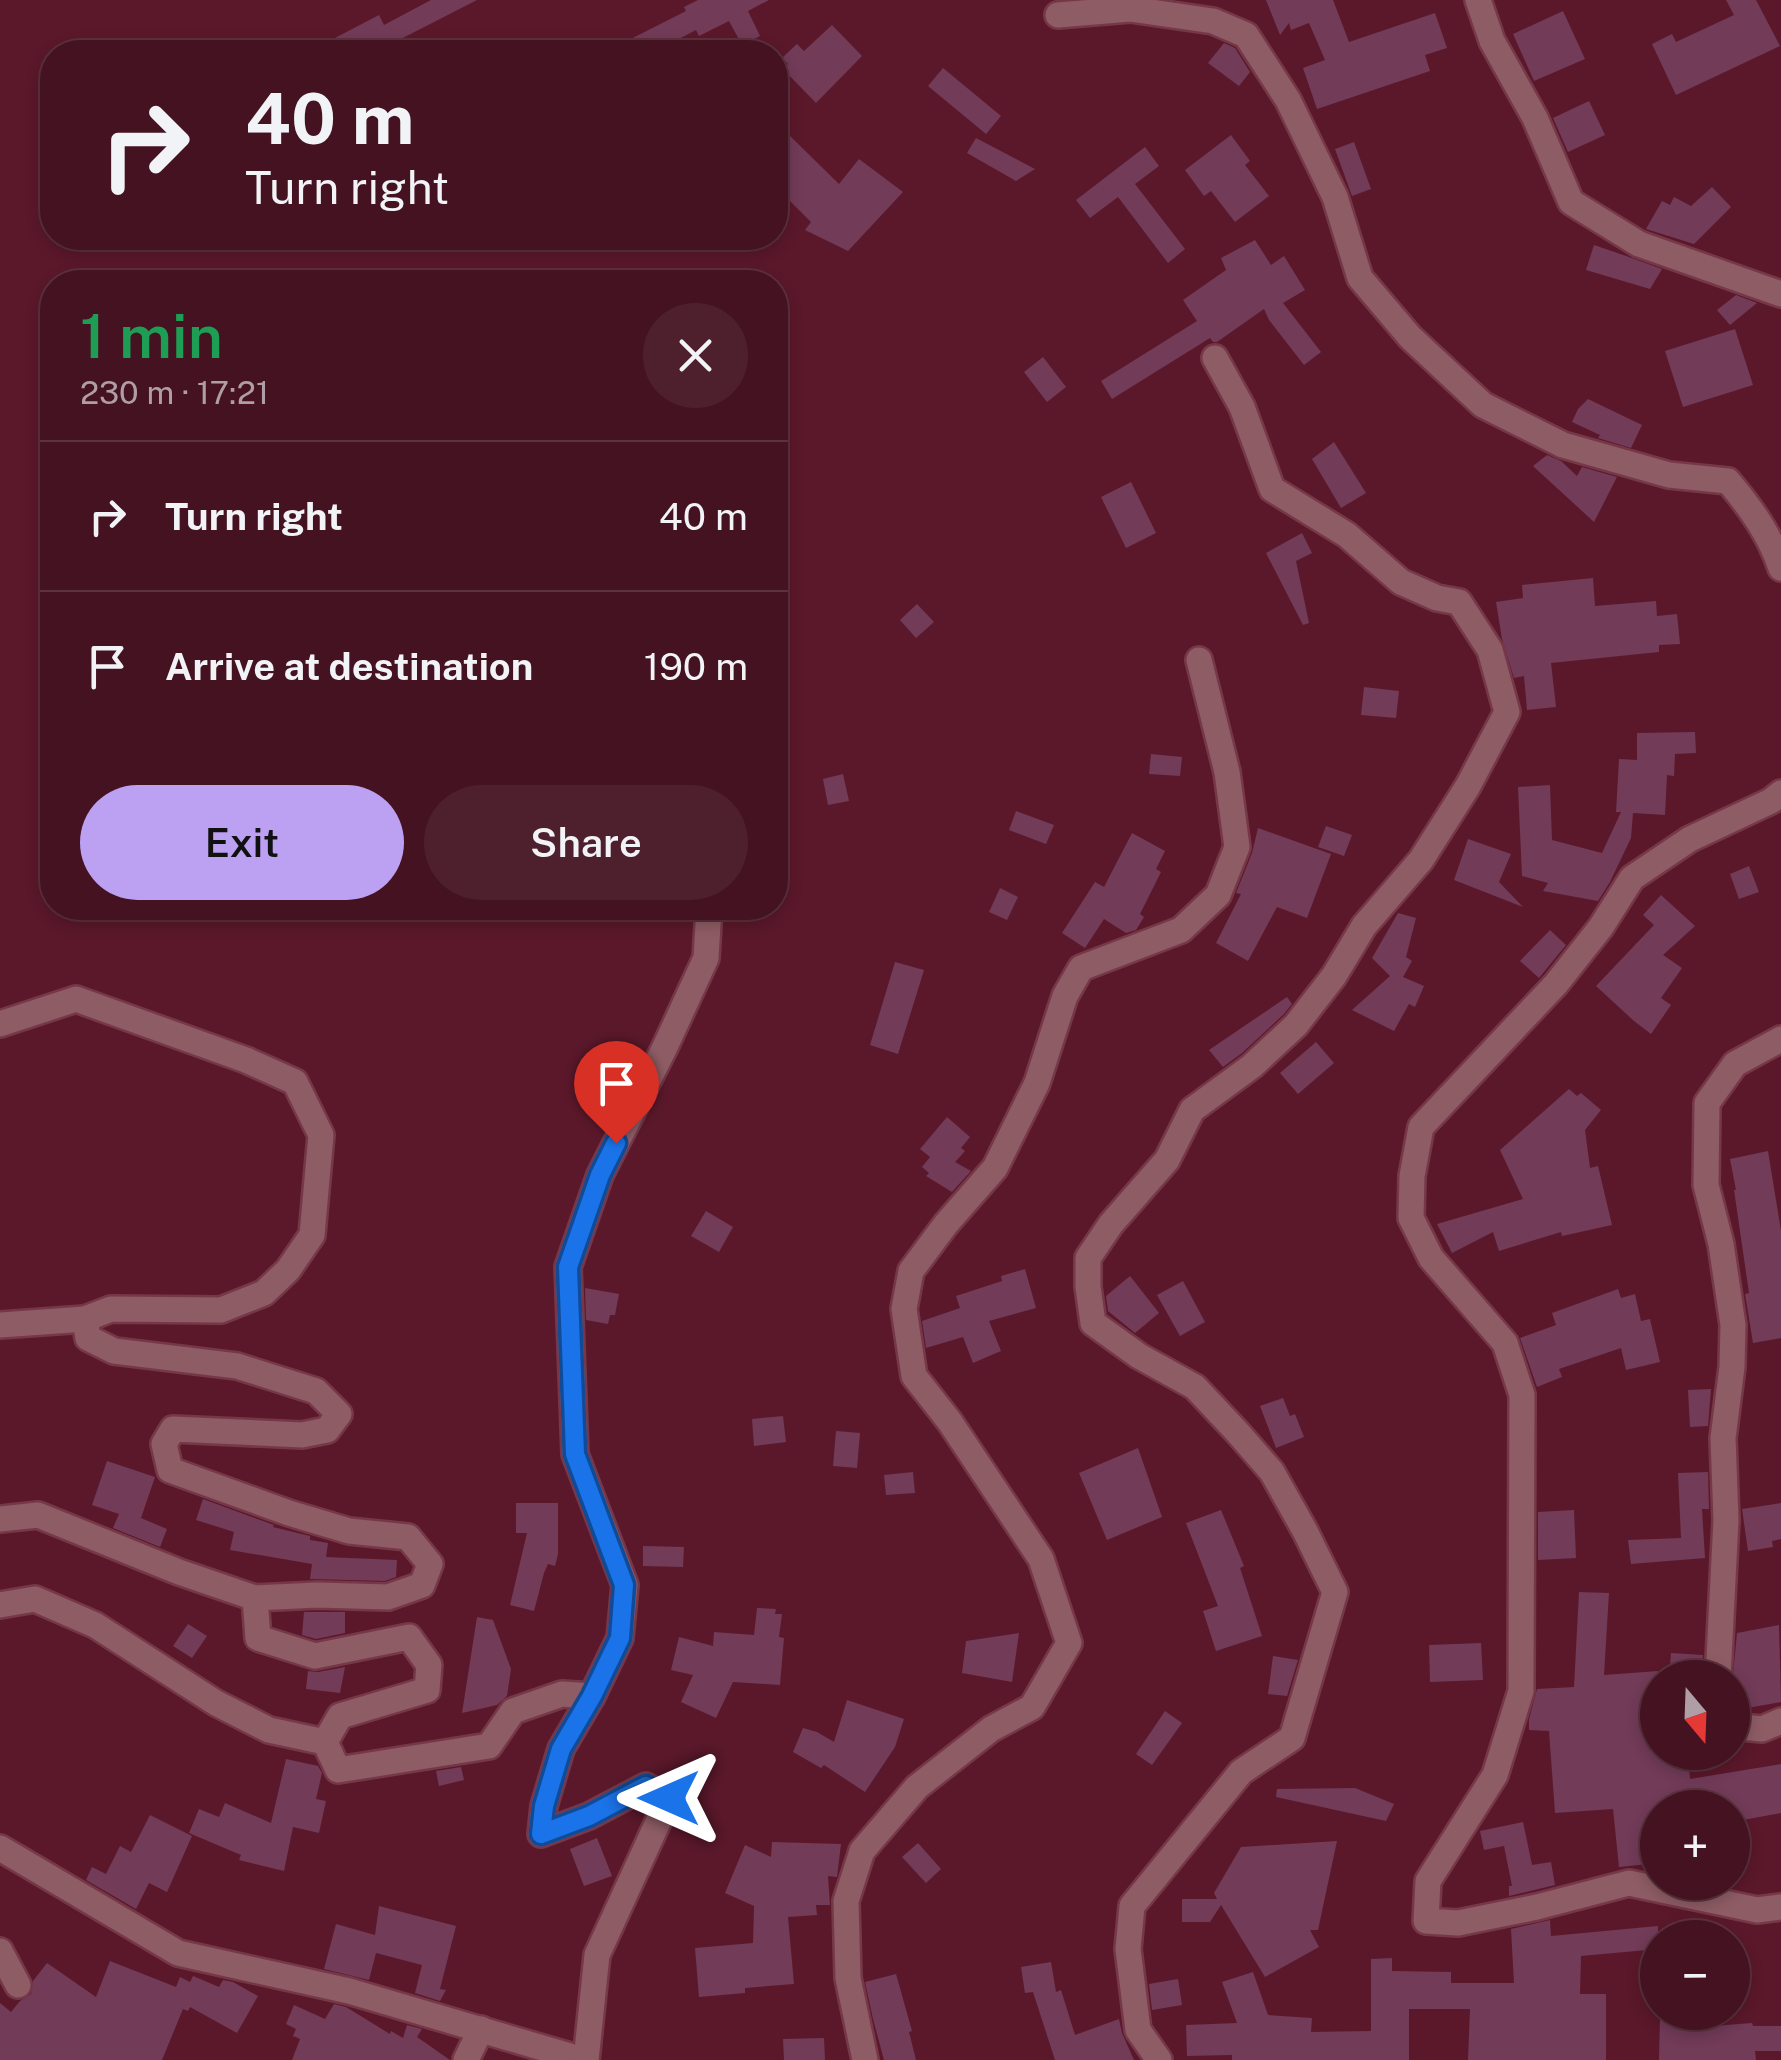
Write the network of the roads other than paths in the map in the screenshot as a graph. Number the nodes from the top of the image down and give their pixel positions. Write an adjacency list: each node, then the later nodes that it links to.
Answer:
1 (1478, 0): 3 (street)
2 (1058, 15): 5 (street)
3 (1781, 294)
4 (1215, 358): 30 (street)
5 (1781, 568)
6 (1198, 660): 29 (street)
7 (1781, 793): 22 (street)
8 (708, 920): 17 (street)
9 (0, 1024): 11 (street)
10 (1781, 1039): 16 (street)
11 (85, 1319): 12 (street); 14 (street)
12 (0, 1325)
13 (0, 1518): 14 (street)
14 (255, 1598): 20 (street)
15 (0, 1605): 20 (street)
16 (1719, 1660)
17 (592, 1696): 20 (street); 28 (street)
18 (1781, 1721): 19 (street)
19 (1750, 1728)
20 (326, 1742)
21 (0, 1848): 25 (street)
22 (1781, 1907)
23 (0, 1951): 24 (street)
24 (18, 1985)
25 (481, 2030): 26 (street); 27 (street)
26 (466, 2060)
27 (573, 2060)
28 (586, 2060)
29 (865, 2060)
30 (1159, 2060)

